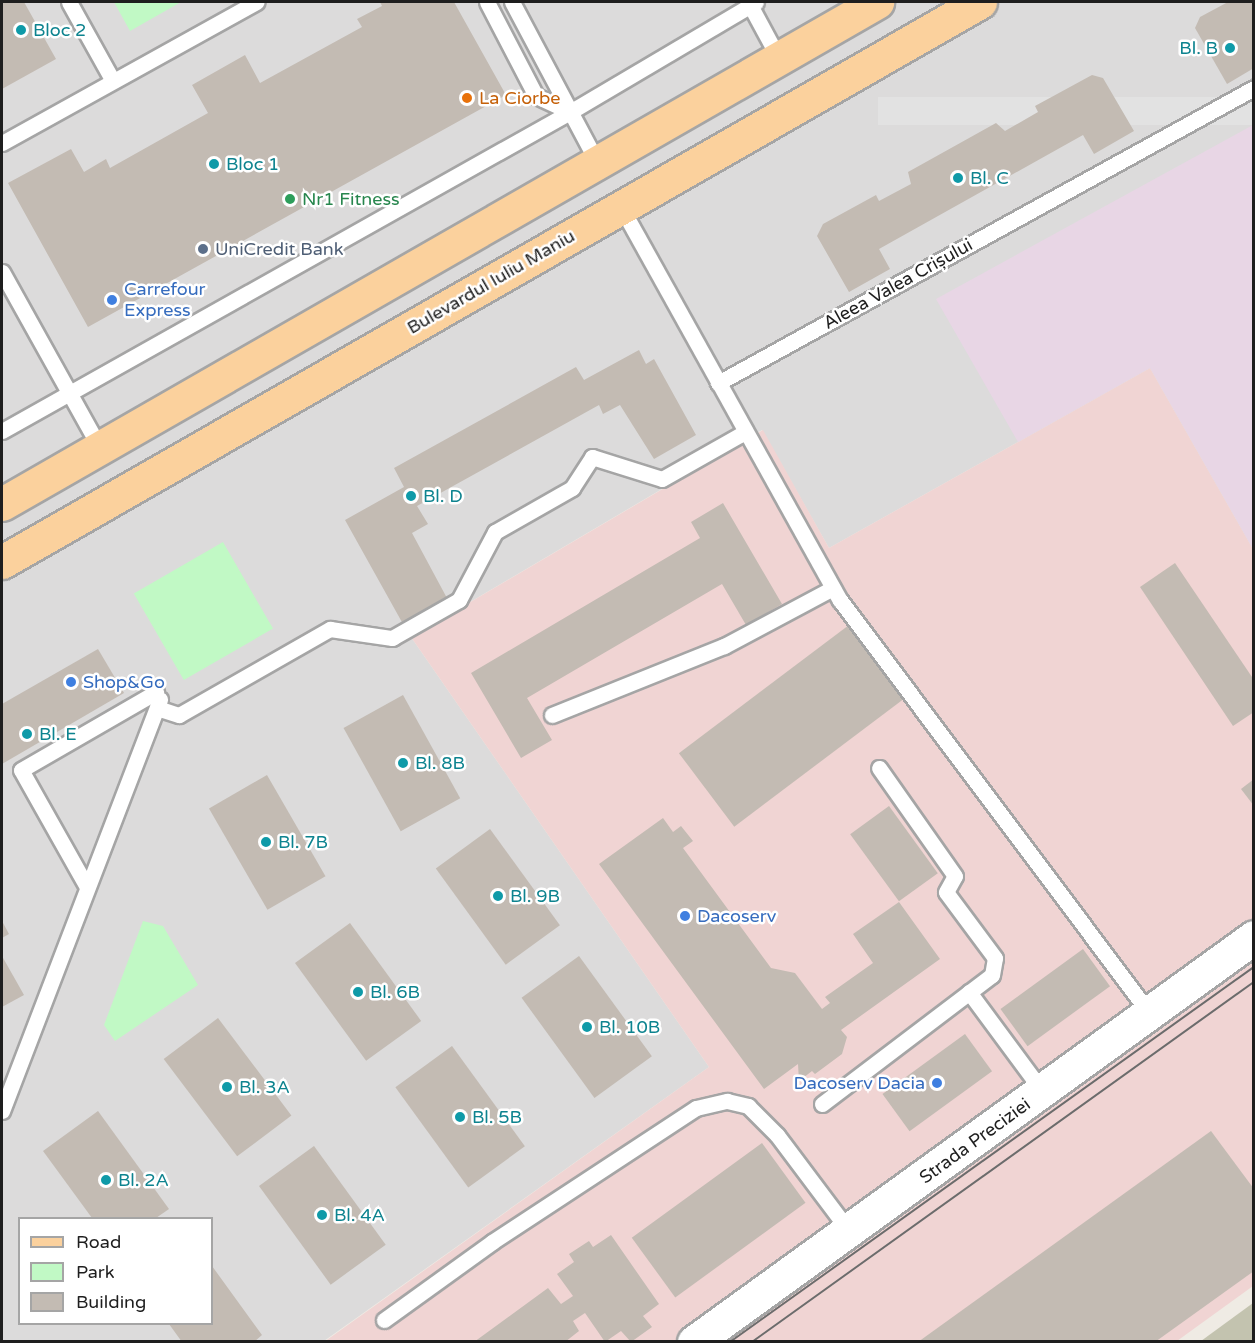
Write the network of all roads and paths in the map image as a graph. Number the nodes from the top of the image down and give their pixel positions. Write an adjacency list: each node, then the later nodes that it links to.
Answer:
1 (69, 2): 9 (lane)
2 (487, 2): 11 (lane)
3 (512, 2): 11 (lane)
4 (877, 2): 8 (main road)
5 (980, 2): 14 (main road, Bulevardul Iuliu Maniu)
6 (252, 3): 9 (lane)
7 (753, 3): 8 (lane); 11 (lane)
8 (778, 57): 13 (main road)
9 (113, 81): 12 (lane)
10 (1254, 88): 16 (lane, Aleea Valea Crișului)
11 (570, 112): 13 (lane); 17 (lane)
12 (2, 143)
13 (597, 162): 20 (main road)
14 (621, 207): 16 (lane); 22 (main road, Bulevardul Iuliu Maniu)
15 (2, 272): 17 (lane)
16 (718, 383): 19 (lane)
17 (69, 393): 18 (lane); 20 (lane)
18 (2, 431)
19 (745, 432): 23 (lane); 24 (lane)
20 (100, 448): 21 (main road)
21 (2, 504)
22 (2, 562)
23 (833, 588): 25 (lane); 30 (lane)
24 (158, 700): 27 (lane); 27 (lane)
25 (552, 715)
26 (879, 768): 29 (lane)
27 (87, 887): 33 (lane)
28 (1254, 937): 30 (street, Strada Preciziei)
29 (969, 992): 31 (lane); 32 (lane)
30 (1150, 1014): 31 (street, Strada Preciziei)
31 (1043, 1092): 34 (street, Strada Preciziei)
32 (822, 1104)
33 (2, 1111)
34 (849, 1231): 35 (lane); 36 (street, Strada Preciziei)
35 (384, 1320)
36 (694, 1341)

